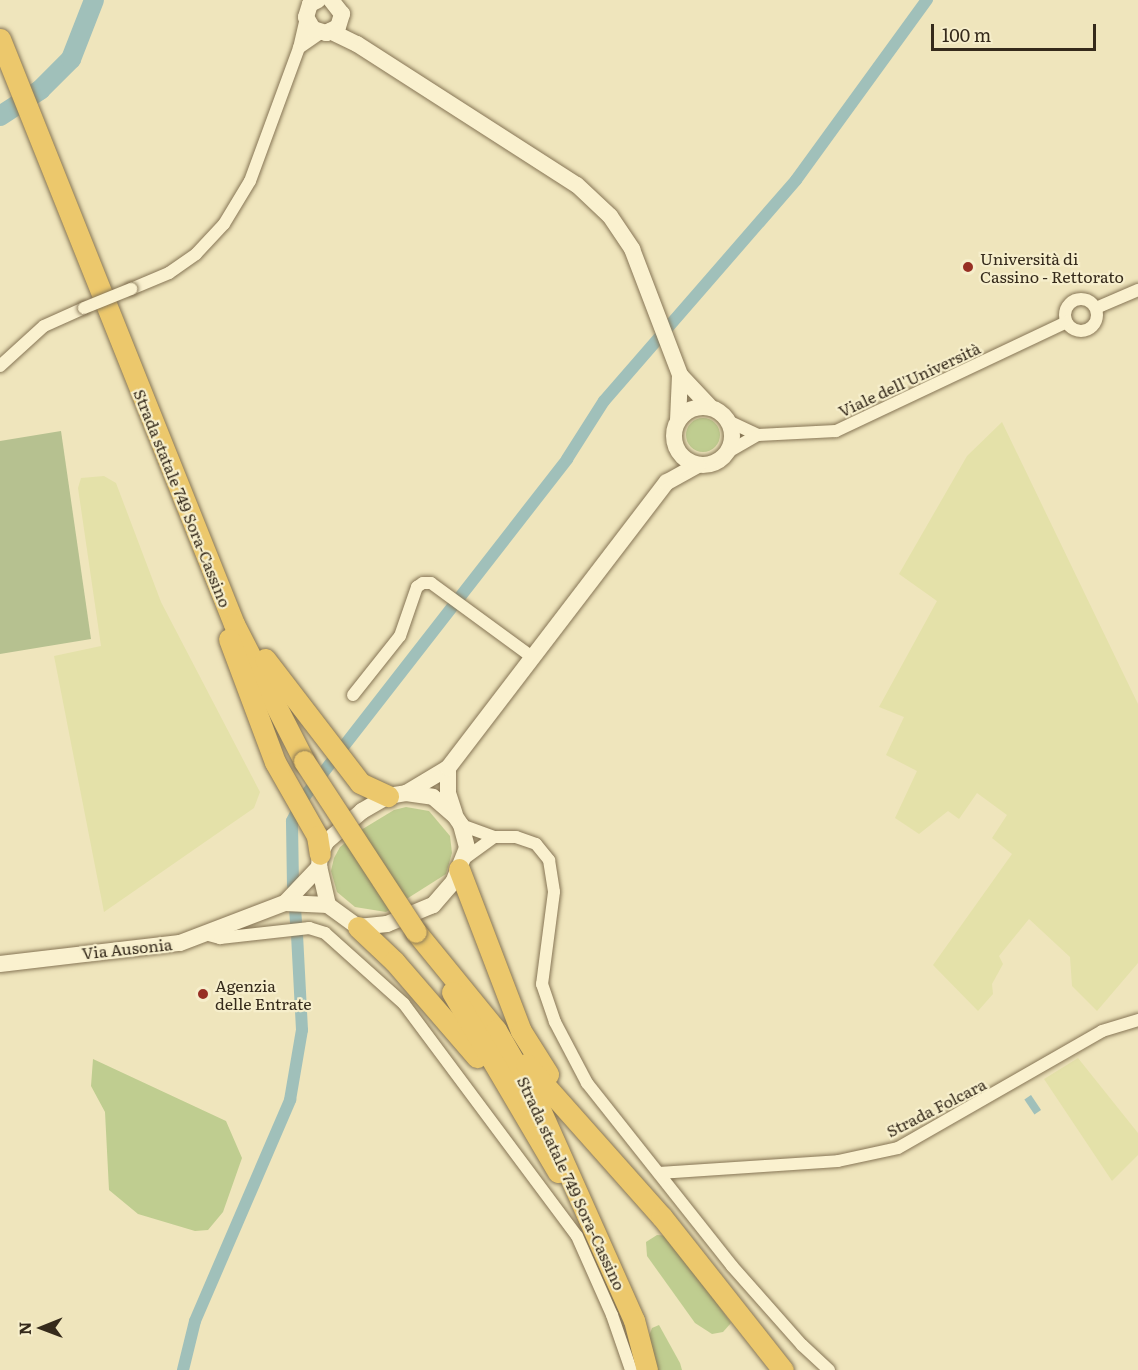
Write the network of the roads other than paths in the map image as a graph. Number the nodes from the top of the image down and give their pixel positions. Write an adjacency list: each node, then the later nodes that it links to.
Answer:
1 (318, 0): 3 (street)
2 (341, 8): 4 (street); 5 (street)
3 (306, 17): 4 (street); 7 (street)
4 (326, 32): 5 (street); 7 (street)
5 (357, 44): 12 (street)
6 (3, 47): 21 (highway, Strada statale 749 Sora-Cassino)
7 (299, 48): 11 (street, bridge)
8 (1138, 290): 9 (street)
9 (1096, 308): 10 (street); 10 (street)
10 (1067, 322): 16 (street, Viale dell'Università)
11 (0, 366)
12 (680, 375): 13 (street); 14 (street)
13 (710, 407): 14 (street); 15 (street)
14 (678, 420): 17 (street)
15 (728, 421): 16 (street, Viale dell'Università); 18 (street)
16 (758, 435): 18 (street, Viale dell'Università)
17 (675, 442): 19 (street); 20 (street)
18 (728, 452): 19 (street)
19 (698, 465): 20 (street)
20 (667, 482): 22 (street)
21 (202, 549): 25 (highway); 28 (highway); 33 (highway, Strada statale 749 Sora-Cassino, bridge)
22 (532, 657): 23 (street); 24 (street)
23 (353, 695)
24 (448, 768): 25 (street); 26 (street)
25 (397, 794): 26 (street); 28 (street)
26 (458, 820): 27 (street); 29 (street)
27 (494, 837): 29 (street); 40 (street)
28 (320, 861): 30 (street, Via Ausonia); 31 (street)
29 (460, 864): 32 (street); 38 (highway)
30 (285, 903): 31 (street, Via Ausonia); 34 (street, Via Ausonia)
31 (328, 905): 32 (street)
32 (358, 927): 39 (highway)
33 (416, 932): 37 (highway, Strada statale 749 Sora-Cassino); 39 (highway, Strada statale 749 Sora-Cassino)
34 (205, 934): 35 (street, Via Ausonia); 41 (street)
35 (0, 964)
36 (1138, 1020): 40 (street, Strada Folcara)
37 (496, 1030): 38 (highway); 41 (highway, Strada statale 749 Sora-Cassino)
38 (591, 1136): 42 (highway)
39 (552, 1163): 41 (highway, Strada statale 749 Sora-Cassino)
40 (659, 1173): 43 (street)
41 (640, 1366)
42 (783, 1370)
43 (830, 1370)

